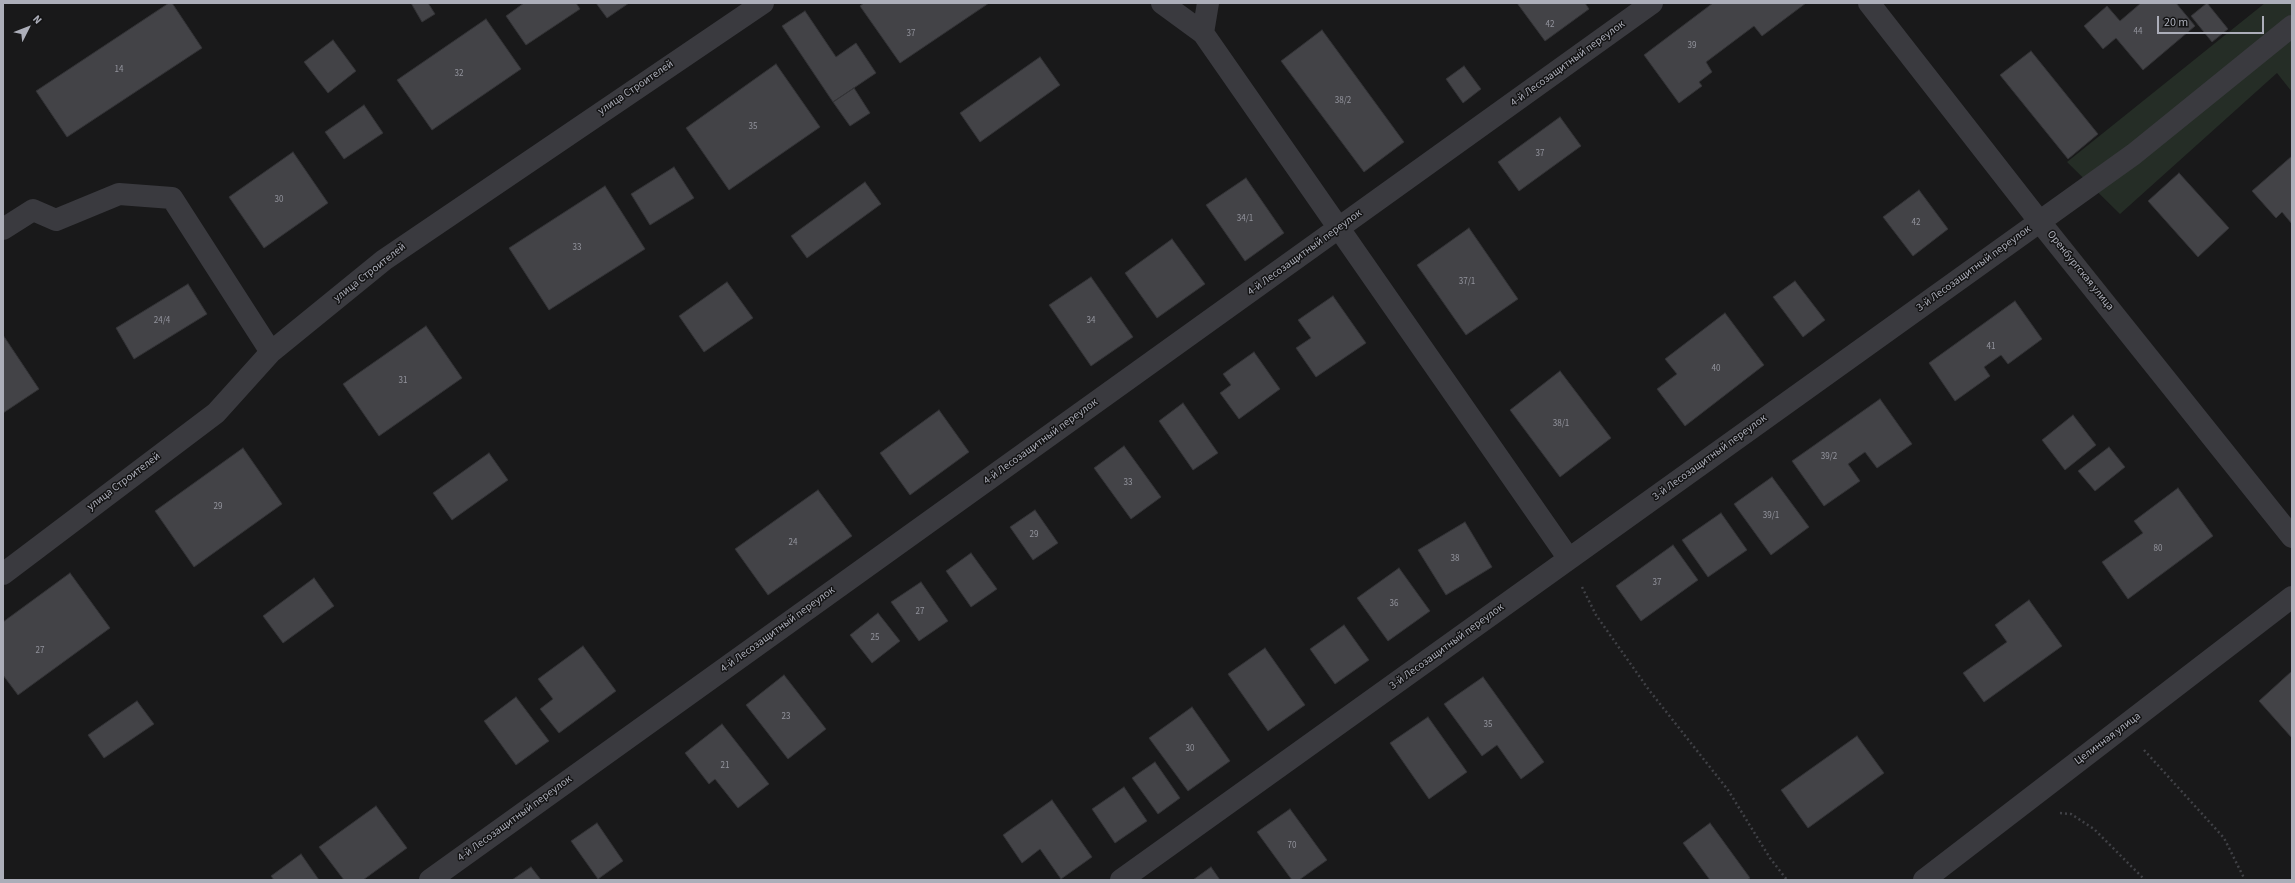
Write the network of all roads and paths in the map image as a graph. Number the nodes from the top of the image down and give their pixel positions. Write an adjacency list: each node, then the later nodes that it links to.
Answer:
1 (762, 3): 11 (street, улица Строителей)
2 (1162, 3): 7 (street)
3 (1208, 3): 7 (street)
4 (1652, 3): 9 (street, 4-й Лесозащитный переулок)
5 (1870, 3): 8 (street, Оренбургская улица)
6 (2292, 26): 8 (street, 3-й Лесозащитный переулок)
7 (1203, 33): 9 (street)
8 (2040, 222): 12 (street, Оренбургская улица); 13 (street, 3-й Лесозащитный переулок)
9 (1339, 228): 13 (street); 18 (street, 4-й Лесозащитный переулок)
10 (3, 229): 11 (street)
11 (271, 352): 14 (street, улица Строителей)
12 (2288, 526)
13 (1569, 559): 19 (street, 3-й Лесозащитный переулок); 20 (path)
14 (3, 574)
15 (2292, 597): 16 (street, Целинная улица)
16 (2123, 728): 17 (street, Целинная улица); 23 (path)
17 (2016, 808): 21 (street, Целинная улица); 22 (path)
18 (430, 880)
19 (1121, 880)
20 (1787, 880)
21 (1924, 880)
22 (2144, 880)
23 (2245, 880)

